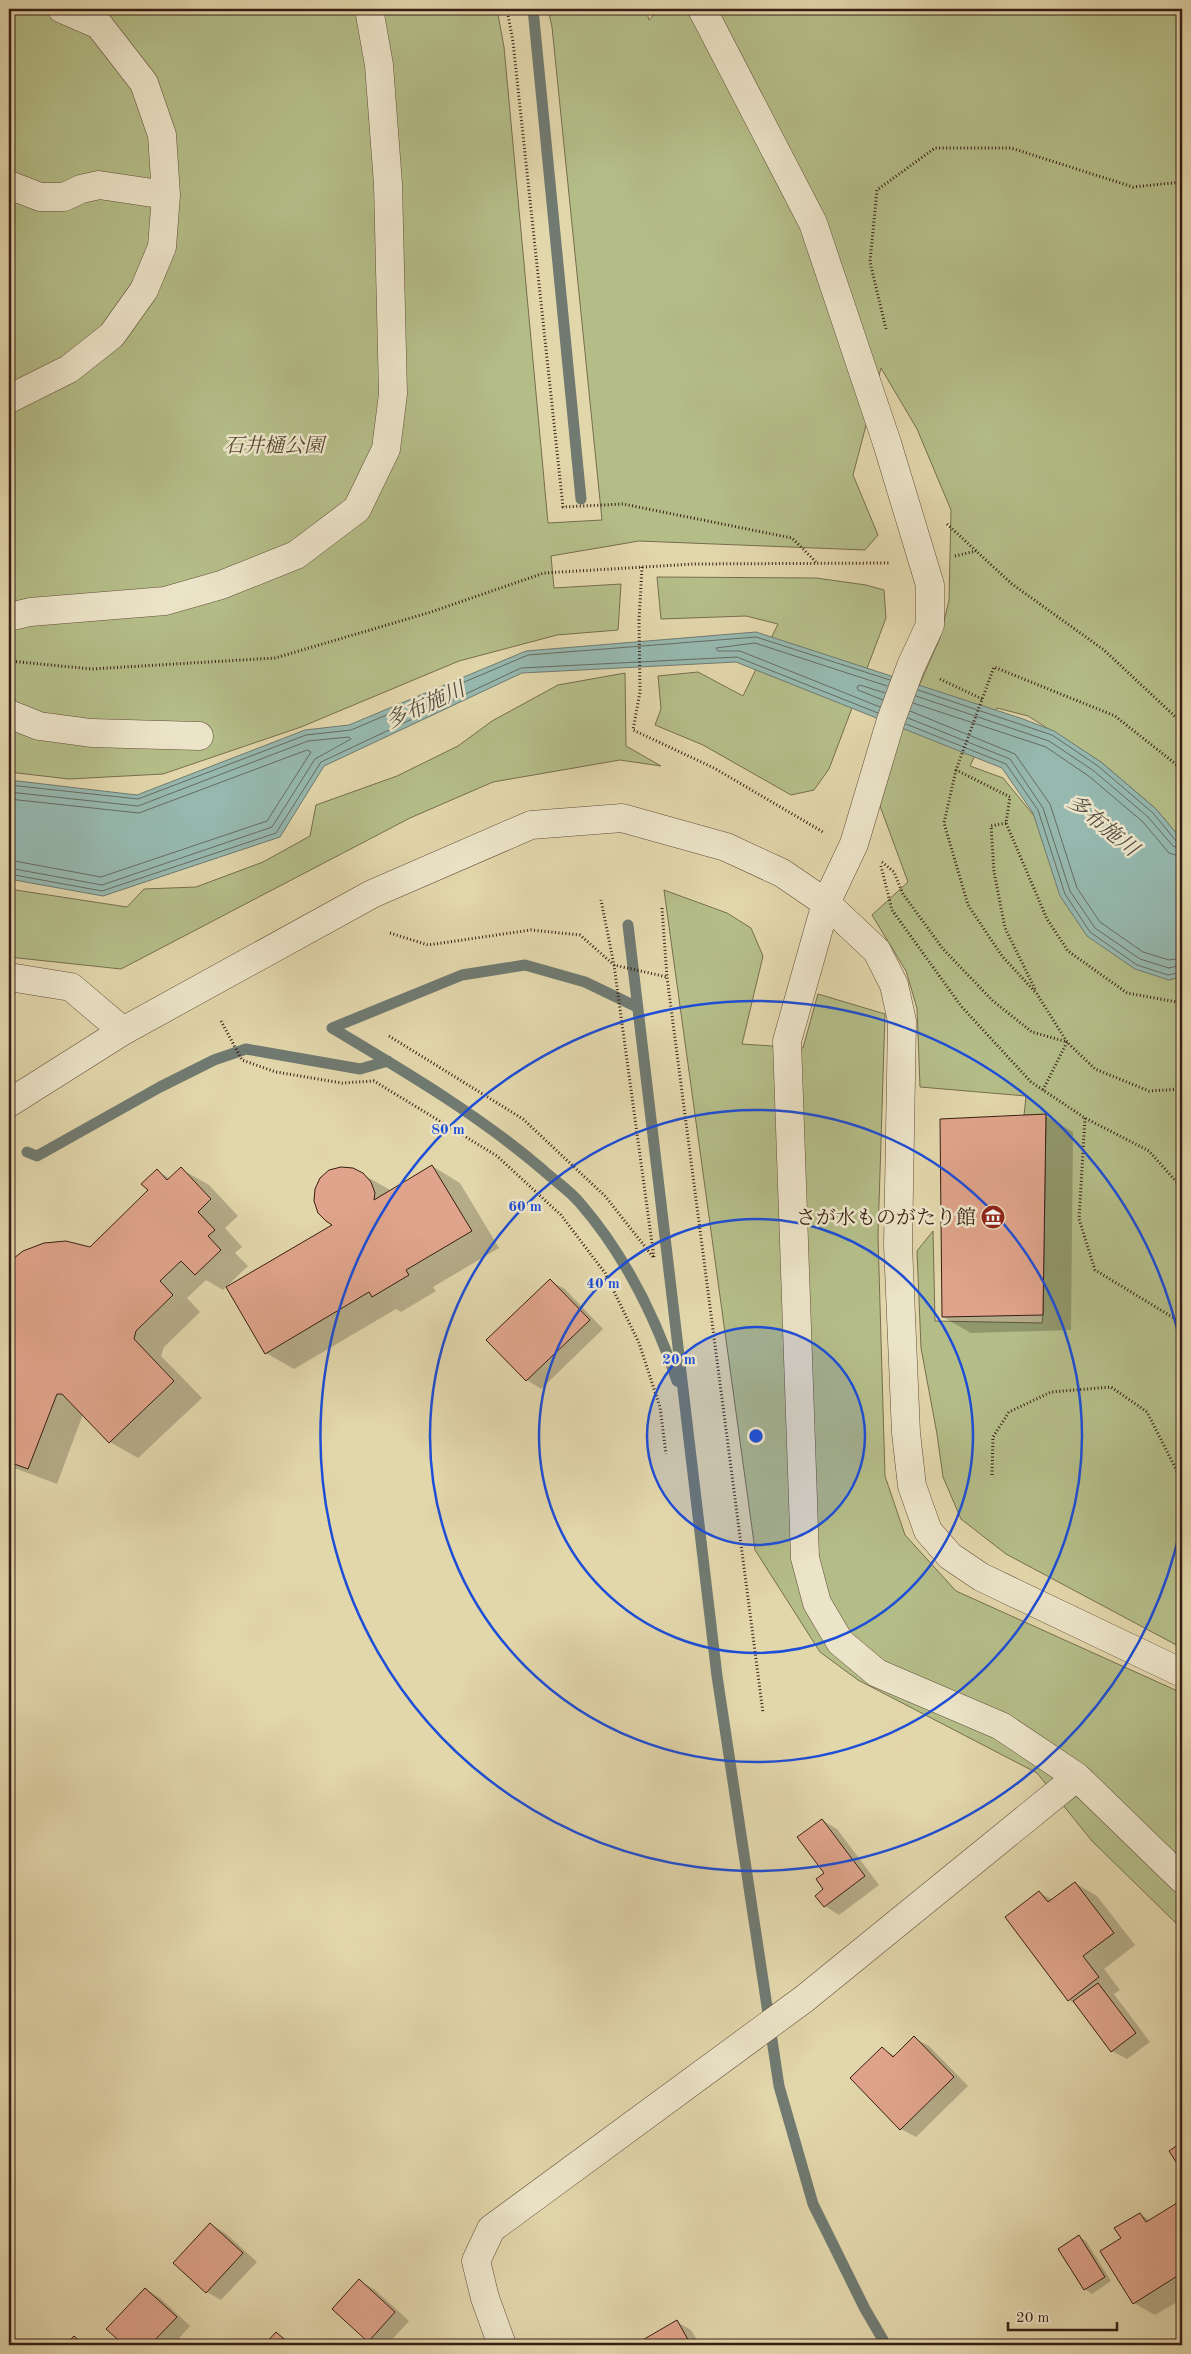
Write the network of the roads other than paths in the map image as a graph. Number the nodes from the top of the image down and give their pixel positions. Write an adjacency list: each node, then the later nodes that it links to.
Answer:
1 (62, 9): 5 (street)
2 (369, 9): 7 (street)
3 (702, 9): 10 (street)
4 (9, 184): 5 (street)
5 (166, 195): 6 (street)
6 (9, 399)
7 (9, 617)
8 (9, 714): 9 (street)
9 (198, 736)
10 (826, 903): 12 (street); 14 (street); 15 (street)
11 (9, 977): 12 (street)
12 (123, 1031): 13 (street)
13 (9, 1103)
14 (1182, 1673)
15 (1077, 1777): 16 (street); 17 (street)
16 (1182, 1879)
17 (502, 2345)

